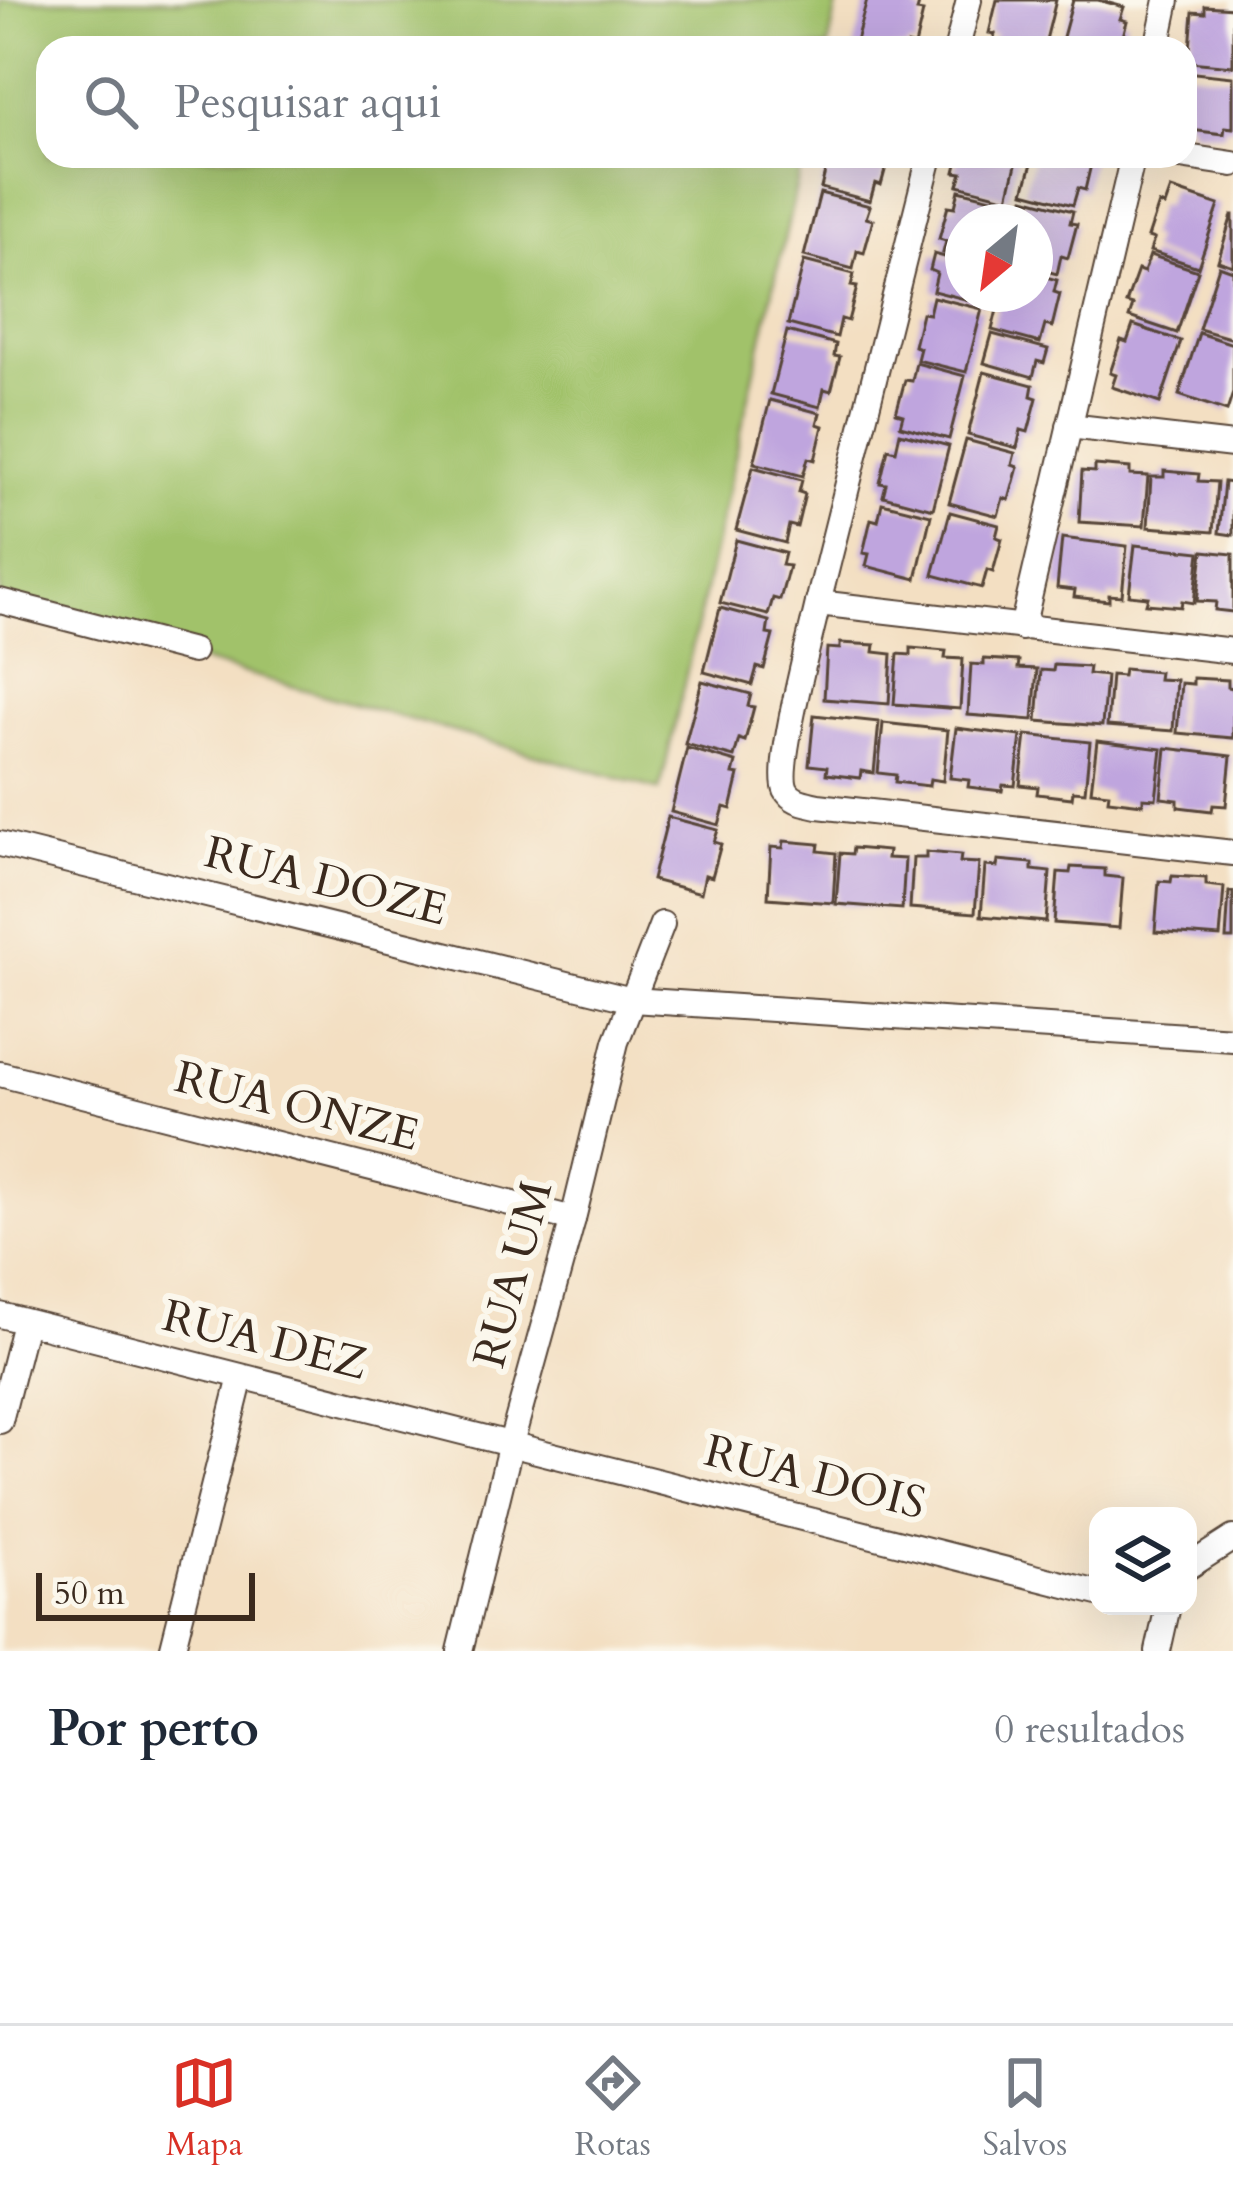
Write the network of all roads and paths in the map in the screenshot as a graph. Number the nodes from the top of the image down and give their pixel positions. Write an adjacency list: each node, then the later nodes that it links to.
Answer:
1 (969, 0): 3 (street)
2 (1167, 0): 4 (street)
3 (960, 36)
4 (1159, 36)
5 (1197, 159): 6 (street)
6 (1233, 164)
7 (927, 168): 12 (street)
8 (1130, 168): 9 (street)
9 (1069, 425): 10 (street); 13 (street)
10 (1233, 445)
11 (0, 601): 14 (street)
12 (818, 603): 13 (street); 17 (street)
13 (1022, 628): 15 (street)
14 (193, 651)
15 (1233, 651)
16 (0, 844): 19 (street, RUA DOZE)
17 (1233, 853)
18 (662, 924): 19 (street, RUA UM)
19 (632, 1000): 20 (street, RUA DOZE); 22 (street, RUA UM)
20 (1233, 1039)
21 (0, 1074): 22 (street, RUA ONZE)
22 (573, 1219): 26 (street, RUA UM)
23 (12, 1319): 24 (street, RUA DEZ); 25 (street)
24 (241, 1377): 26 (street, RUA DEZ); 31 (street)
25 (0, 1420)
26 (511, 1443): 29 (street, RUA DOIS); 32 (street, RUA UM)
27 (1233, 1538): 28 (street)
28 (1197, 1561)
29 (1089, 1591)
30 (1160, 1615): 33 (street)
31 (172, 1651)
32 (460, 1651)
33 (1158, 1651)

